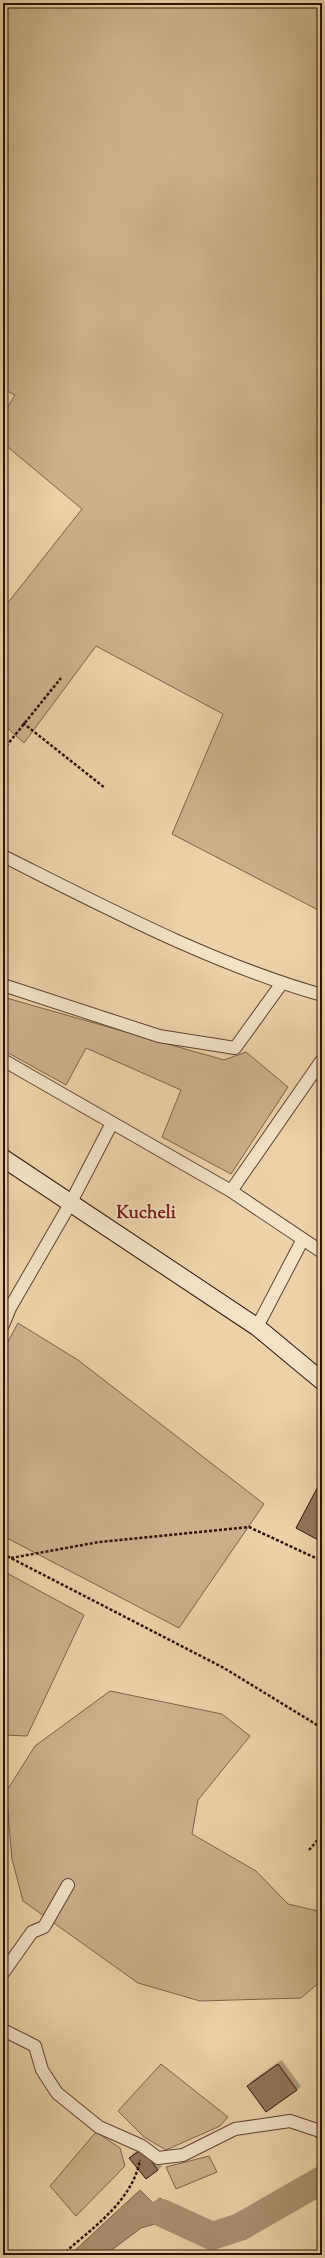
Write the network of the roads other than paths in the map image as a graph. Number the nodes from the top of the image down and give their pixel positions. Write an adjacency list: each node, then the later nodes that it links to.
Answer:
1 (3, 856): 2 (street)
2 (282, 983): 3 (street); 4 (street)
3 (3, 985)
4 (322, 995)
5 (3, 1060): 7 (street)
6 (322, 1060): 9 (street)
7 (112, 1123): 9 (street); 10 (street)
8 (3, 1158): 10 (street)
9 (231, 1191): 11 (street)
10 (70, 1204): 13 (street); 15 (street)
11 (303, 1239): 12 (street); 15 (street)
12 (322, 1252)
13 (6, 1306): 14 (street)
14 (3, 1325)
15 (257, 1327): 16 (street)
16 (322, 1381)
17 (68, 1885): 18 (street)
18 (3, 1973)
19 (3, 2030): 20 (street)
20 (322, 2134)

